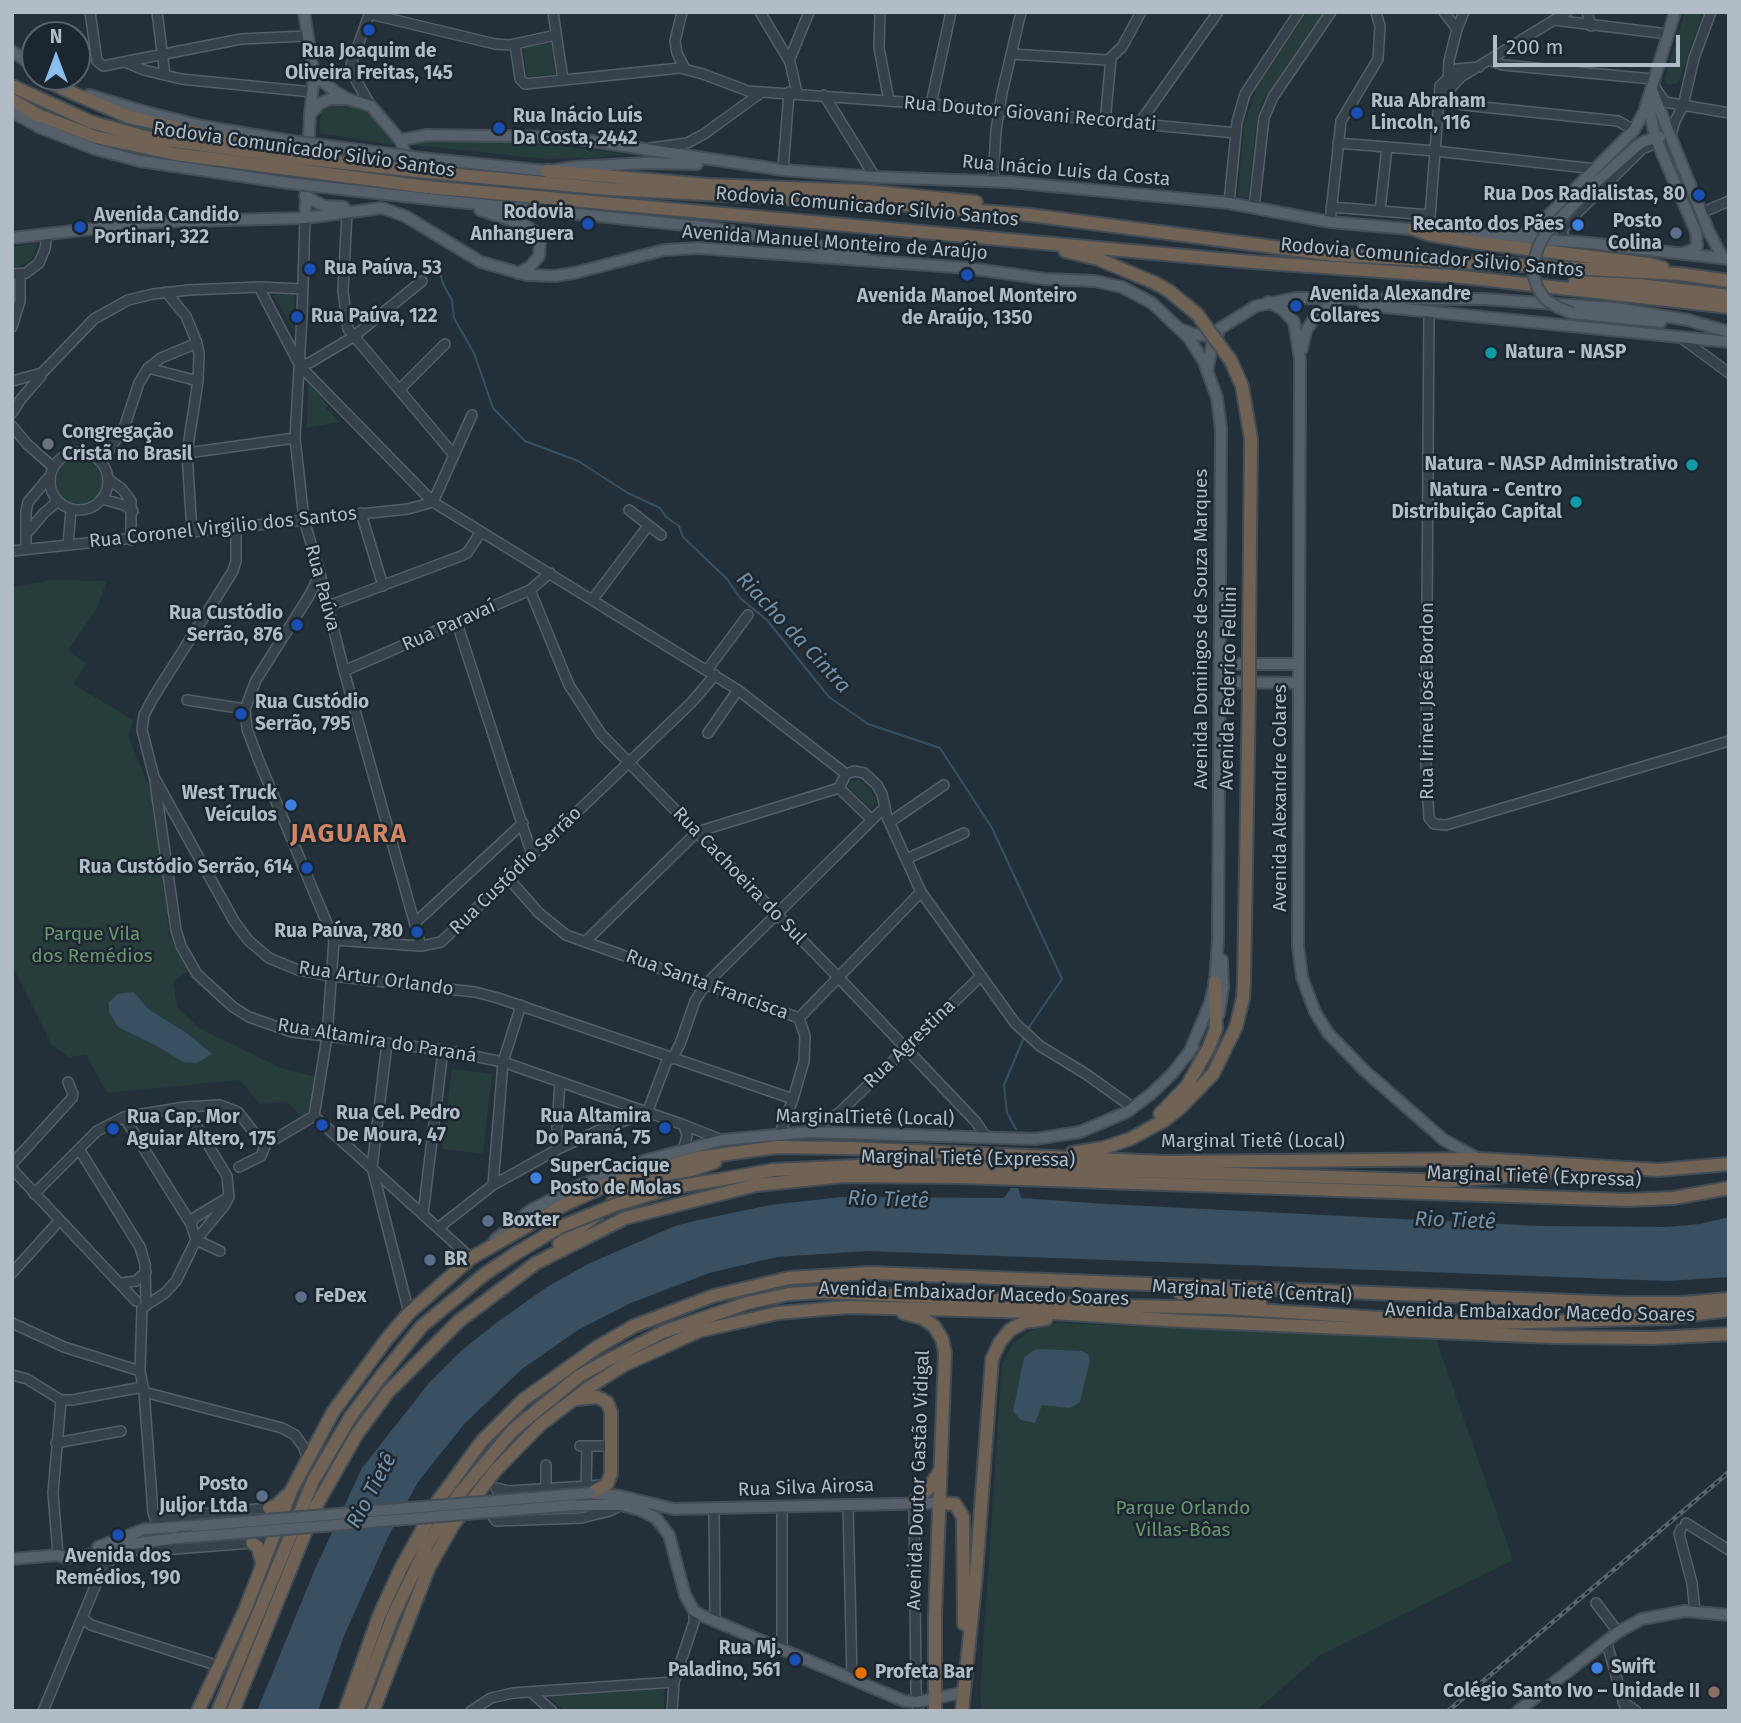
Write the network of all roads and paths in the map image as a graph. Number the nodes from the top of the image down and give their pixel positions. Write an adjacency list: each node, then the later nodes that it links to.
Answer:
1 (90, 12): 35 (street)
2 (158, 12): 31 (street)
3 (304, 12): 26 (main road)
4 (553, 12): 28 (street)
5 (682, 12): 36 (street)
6 (760, 12): 34 (street)
7 (809, 12): 34 (street)
8 (880, 12): 53 (street)
9 (951, 12): 54 (street)
10 (1021, 12): 30 (street)
11 (1141, 12): 32 (street)
12 (1218, 12): 64 (street)
13 (1298, 12): 66 (street)
14 (1331, 12): 93 (street)
15 (1376, 12): 71 (street)
16 (1444, 12): 25 (street)
17 (1464, 12): 25 (street)
18 (1567, 12): 23 (street)
19 (1587, 12): 24 (street)
20 (1675, 12): 27 (main road)
21 (1711, 12): 57 (street)
22 (370, 13): 29 (street); 55 (street)
23 (1554, 20): 24 (street); 33 (street)
24 (1591, 26): 27 (street)
25 (1457, 29): 39 (street)
26 (306, 32): 31 (street); 38 (main road)
27 (1668, 34): 41 (main road)
28 (556, 35): 29 (street); 40 (street)
29 (515, 44): 40 (street)
30 (1012, 54): 32 (street); 60 (street)
31 (163, 55): 35 (street); 37 (street)
32 (1111, 58): 63 (street)
33 (1489, 60): 39 (street); 41 (street)
34 (789, 61): 47 (street)
35 (125, 62): 37 (street)
36 (685, 69): 40 (street); 46 (street, Rua Doutor Giovani Recordati)
37 (165, 75): 45 (street)
38 (314, 75): 45 (main road); 50 (main road)
39 (1455, 77): 49 (street); 56 (street)
40 (563, 80)
41 (1652, 83): 52 (main road); 57 (street); 69 (main road)
42 (12, 86): 78 (highway, Rodovia Comunicador Silvio Santos)
43 (68, 91): 78 (highway)
44 (80, 91): 82 (main road, bridge)
45 (312, 92): 62 (main road)
46 (762, 92): 47 (street, Rua Doutor Giovani Recordati); 70 (street)
47 (793, 93): 48 (street, Rua Doutor Giovani Recordati); 81 (street)
48 (824, 95): 53 (street, Rua Doutor Giovani Recordati); 77 (street)
49 (1445, 97): 56 (street); 65 (street)
50 (348, 99): 55 (main road); 62 (main road)
51 (12, 100): 78 (highway, Rodovia Comunicador Silvio Santos)
52 (1648, 100): 59 (main road); 68 (main road)
53 (889, 101): 54 (street, Rua Doutor Giovani Recordati)
54 (931, 104): 60 (street, Rua Doutor Giovani Recordati)
55 (371, 106): 67 (main road)
56 (1438, 106): 74 (street)
57 (1683, 106): 61 (street); 69 (street)
58 (12, 112): 87 (main road, bridge)
59 (1644, 112): 65 (main road); 75 (main road)
60 (1000, 113): 63 (street, Rua Doutor Giovani Recordati); 85 (street)
61 (1729, 113)
62 (310, 115): 89 (main road)
63 (1105, 122): 64 (street, Rua Doutor Giovani Recordati)
64 (1138, 124): 66 (street, Rua Doutor Giovani Recordati)
65 (1634, 130): 80 (main road)
66 (1236, 133): 91 (street)
67 (400, 140): 73 (main road, Rua Inácio Luis da Costa); 101 (main road)
68 (1656, 140): 69 (main road); 75 (main road); 88 (main road); 111 (street)
69 (1670, 140): 86 (main road)
70 (687, 143): 73 (street); 76 (street)
71 (1338, 143): 72 (street); 94 (street)
72 (1387, 147): 74 (street); 96 (street)
73 (646, 149): 76 (main road, Rua Inácio Luis da Costa)
74 (1436, 151): 80 (street); 100 (street)
75 (1628, 153): 133 (main road, bridge)
76 (682, 156): 79 (main road, Rua Inácio Luis da Costa)
77 (864, 160): 83 (street); 84 (street)
78 (289, 161): 87 (highway, Rodovia Comunicador Silvio Santos, bridge); 99 (highway, Rodovia Comunicador Silvio Santos, bridge)
79 (719, 162): 81 (main road, Rua Inácio Luis da Costa); 82 (main road)
80 (1596, 169): 108 (main road)
81 (783, 170): 83 (main road, Rua Inácio Luis da Costa)
82 (547, 171): 99 (highway)
83 (860, 177): 84 (main road, Rua Inácio Luis da Costa)
84 (875, 177): 85 (main road, Rua Inácio Luis da Costa)
85 (993, 181): 91 (main road, Rua Inácio Luis da Costa)
86 (1691, 191): 88 (main road); 98 (main road)
87 (428, 193): 92 (main road); 110 (highway, Rodovia Comunicador Silvio Santos)
88 (1679, 195): 113 (main road)
89 (305, 196): 95 (main road); 102 (main road); 103 (main road)
90 (1729, 201): 98 (street)
91 (1228, 203): 93 (main road, Rua Inácio Luis da Costa)
92 (466, 205): 115 (main road); 116 (main road)
93 (1254, 207): 104 (main road, Rua Inácio Luis da Costa)
94 (1331, 207): 96 (street); 104 (street)
95 (370, 208): 97 (main road); 101 (main road, Avenida Manuel Monteiro de Araújo)
96 (1380, 211): 100 (street)
97 (347, 213): 102 (main road); 135 (street)
98 (1701, 213): 114 (main road)
99 (1030, 215): 117 (highway, Rodovia Comunicador Silvio Santos)
100 (1430, 215): 106 (street)
101 (405, 216): 116 (main road, Avenida Manuel Monteiro de Araújo)
102 (305, 218): 103 (main road); 123 (street, Rua Paúva)
103 (281, 219): 107 (main road)
104 (1330, 222): 105 (main road, Rua Inácio Luis da Costa)
105 (1414, 229): 106 (main road, Rua Inácio Luis da Costa); 117 (highway)
106 (1429, 230): 108 (main road, Rua Inácio Luis da Costa)
107 (50, 236): 109 (main road); 112 (main road); 118 (street)
108 (1518, 236): 111 (main road, Rua Inácio Luis da Costa)
109 (12, 238)
110 (1014, 240): 119 (highway, Rodovia Comunicador Silvio Santos); 250 (highway, Avenida Federico Fellini, bridge)
111 (1565, 241): 113 (main road, Rua Inácio Luis da Costa)
112 (12, 244)
113 (1682, 254): 114 (main road, Rua Inácio Luis da Costa)
114 (1726, 258)
115 (906, 263): 116 (main road, Avenida Manuel Monteiro de Araújo); 131 (main road, Avenida Manuel Monteiro de Araújo)
116 (518, 273)
117 (1681, 274): 121 (highway, Rodovia Comunicador Silvio Santos)
118 (16, 275): 130 (street)
119 (1462, 277): 125 (highway); 128 (highway, Rodovia Comunicador Silvio Santos)
120 (422, 281): 135 (street)
121 (1729, 281)
122 (259, 287): 123 (street); 124 (street); 142 (street)
123 (302, 289): 142 (street, Rua Paúva)
124 (166, 292): 138 (street); 145 (street)
125 (1729, 296)
126 (1342, 301): 127 (main road); 129 (main road); 133 (main road); 141 (main road, Avenida Alexandre Colares)
127 (1268, 302): 132 (main road); 141 (main road, Avenida Alexandre Colares)
128 (1729, 307)
129 (1429, 312): 134 (main road); 195 (street, Rua Irineu José Bordon)
130 (12, 327)
131 (1181, 329): 132 (main road); 144 (main road, Avenida Domingos de Souza Marques)
132 (1222, 329): 144 (main road)
133 (1729, 333)
134 (1678, 336): 136 (main road); 140 (street)
135 (353, 337): 142 (street); 149 (street)
136 (1708, 339): 137 (main road); 140 (street)
137 (1729, 342)
138 (197, 343): 143 (street); 148 (street)
139 (445, 344): 149 (street)
140 (1708, 357): 146 (street)
141 (1300, 359): 186 (main road, Avenida Alexandre Colares)
142 (300, 366): 153 (street, Rua Paúva); 161 (street)
143 (148, 368): 148 (street); 156 (street)
144 (1208, 371): 185 (main road, Avenida Domingos de Souza Marques)
145 (42, 373): 147 (street); 150 (street)
146 (1729, 373)
147 (12, 380)
148 (198, 380): 154 (street)
149 (398, 390): 155 (street)
150 (12, 413)
151 (472, 415): 155 (street)
152 (12, 426): 157 (street)
153 (295, 438): 154 (street); 166 (street, Rua Paúva)
154 (187, 453): 169 (street)
155 (454, 455): 161 (street)
156 (101, 463): 157 (street); 158 (street)
157 (51, 472): 160 (street); 171 (street)
158 (108, 479): 159 (street); 164 (street)
159 (102, 499): 162 (street); 164 (street)
160 (57, 502): 162 (street); 171 (street)
161 (433, 502): 165 (street, Rua Coronel Virgilio dos Santos); 170 (street)
162 (71, 510): 174 (street)
163 (629, 510): 167 (street)
164 (133, 511): 173 (street)
165 (361, 513): 166 (street, Rua Coronel Virgilio dos Santos); 179 (street)
166 (304, 520): 168 (street, Rua Coronel Virgilio dos Santos); 178 (street, Rua Paúva)
167 (648, 526): 172 (street); 181 (street)
168 (236, 527): 169 (street, Rua Coronel Virgilio dos Santos); 198 (street, Rua Artur Orlando)
169 (192, 532): 173 (street, Rua Coronel Virgilio dos Santos)
170 (481, 532): 177 (street); 179 (street)
171 (27, 533): 175 (street)
172 (661, 535)
173 (131, 540): 174 (street, Rua Coronel Virgilio dos Santos)
174 (68, 545): 175 (street, Rua Coronel Virgilio dos Santos)
175 (26, 549): 176 (street, Rua Coronel Virgilio dos Santos)
176 (12, 551)
177 (550, 573): 180 (street, Rua Paravaí); 181 (street)
178 (320, 574): 182 (street, Rua Paúva); 193 (street)
179 (383, 586): 182 (street)
180 (530, 590): 184 (street, Rua Paravaí); 196 (street, Rua Cachoeira do Sul)
181 (593, 599): 188 (street)
182 (328, 606): 187 (street, Rua Paúva)
183 (748, 615): 188 (street, Rua Custódio Serrão)
184 (457, 622): 187 (street, Rua Paravaí); 204 (street)
185 (1220, 664): 186 (main road); 189 (main road, Avenida Domingos de Souza Marques)
186 (1299, 664): 190 (main road, Avenida Alexandre Colares)
187 (344, 671): 212 (street, Rua Paúva)
188 (711, 673): 191 (street); 196 (street, Rua Custódio Serrão)
189 (1220, 682): 190 (main road); 214 (main road, Avenida Domingos de Souza Marques)
190 (1299, 684): 256 (main road, Avenida Alexandre Colares)
191 (738, 690): 194 (street); 197 (street)
192 (187, 699): 193 (street)
193 (245, 709): 213 (street)
194 (708, 733)
195 (1729, 741)
196 (629, 762): 205 (street, Rua Cachoeira do Sul); 207 (street, Rua Custódio Serrão)
197 (846, 774): 200 (street); 201 (street)
198 (154, 777): 217 (street, Rua Artur Orlando); 225 (street, Rua Altamira do Paraná)
199 (944, 785): 203 (street)
200 (838, 788): 202 (street); 205 (street)
201 (885, 807): 202 (street); 203 (street)
202 (872, 820): 211 (street)
203 (890, 822): 208 (street)
204 (523, 823): 207 (street); 212 (street)
205 (697, 832): 211 (street, Rua Cachoeira do Sul); 215 (street)
206 (964, 832): 208 (street)
207 (532, 855): 209 (street, Rua Custódio Serrão)
208 (906, 859): 210 (street)
209 (508, 878): 215 (street, Rua Santa Francisca); 216 (street, Rua Custódio Serrão)
210 (921, 892): 218 (street); 219 (street, Rua Santa Francisca)
211 (775, 915): 219 (street, Rua Cachoeira do Sul); 221 (street)
212 (416, 922): 216 (street, Rua Paúva)
213 (334, 940): 216 (street); 217 (street)
214 (1218, 940): 220 (main road, Avenida Domingos de Souza Marques); 224 (main road, Avenida Domingos de Souza Marques)
215 (585, 942): 221 (street, Rua Santa Francisca)
216 (421, 947)
217 (332, 976): 222 (street, Rua Artur Orlando); 225 (street)
218 (980, 977): 227 (street, Rua Agrestina); 236 (street)
219 (839, 978): 223 (street, Rua Santa Francisca); 227 (street, Rua Cachoeira do Sul)
220 (1215, 982): 224 (highway); 229 (main road, Avenida Domingos de Souza Marques)
221 (706, 984): 223 (street, Rua Santa Francisca); 230 (street)
222 (521, 1005): 230 (street, Rua Artur Orlando); 231 (street)
223 (799, 1018): 234 (street)
224 (1215, 1023): 229 (main road, Avenida Domingos de Souza Marques); 250 (highway)
225 (327, 1037): 226 (street, Rua Altamira do Paraná); 239 (street)
226 (387, 1043): 228 (street, Rua Altamira do Paraná); 260 (street)
227 (904, 1049): 237 (street, Rua Agrestina); 245 (street, Rua Cachoeira do Sul)
228 (443, 1050): 231 (street, Rua Altamira do Paraná); 270 (street)
229 (1189, 1053): 236 (main road, Avenida Domingos de Souza Marques)
230 (670, 1058): 234 (street, Rua Artur Orlando); 238 (street)
231 (503, 1062): 233 (street, Rua Altamira do Paraná); 266 (street)
232 (68, 1082): 257 (street)
233 (560, 1082): 238 (street, Rua Altamira do Paraná); 252 (street)
234 (793, 1099): 243 (street)
235 (185, 1107): 240 (street); 248 (street); 269 (street)
236 (1132, 1107): 246 (main road, Avenida Domingos de Souza Marques)
237 (840, 1112): 242 (street, Rua Agrestina); 244 (street)
238 (647, 1113): 241 (street, Rua Altamira do Paraná); 252 (street)
239 (314, 1116): 248 (street); 260 (street)
240 (124, 1117): 251 (street); 272 (street)
241 (684, 1125): 247 (street, Rua Altamira do Paraná); 253 (street)
242 (808, 1132): 243 (main road, MarginalTietê (Local)); 244 (main road, MarginalTietê (Local))
243 (780, 1133): 247 (main road, MarginalTietê (Local))
244 (846, 1133): 245 (main road, MarginalTietê (Local))
245 (986, 1137): 246 (main road, MarginalTietê (Local))
246 (1008, 1138)
247 (722, 1140): 253 (main road, MarginalTietê (Local))
248 (267, 1141): 259 (street)
249 (777, 1147): 254 (highway, Marginal Tietê (Local)); 275 (highway); 282 (highway)
250 (1103, 1148): 255 (highway, Avenida Federico Fellini)
251 (79, 1149): 268 (street); 278 (street)
252 (558, 1149): 266 (street)
253 (683, 1150): 275 (main road, MarginalTietê (Local))
254 (1005, 1156): 255 (highway, Marginal Tietê (Local)); 264 (highway)
255 (1040, 1156): 256 (highway, Marginal Tietê (Local))
256 (1480, 1159): 261 (highway, Marginal Tietê (Local))
257 (12, 1164)
258 (1729, 1164): 261 (highway, Marginal Tietê (Local))
259 (239, 1167)
260 (372, 1167): 270 (street); 289 (street)
261 (1606, 1167): 264 (highway)
262 (920, 1168): 264 (highway); 265 (highway); 353 (highway, bridge)
263 (12, 1169): 268 (street)
264 (1142, 1171)
265 (961, 1177): 267 (highway, Marginal Tietê (Expressa)); 282 (highway, Marginal Tietê (Expressa))
266 (493, 1185): 273 (street)
267 (1729, 1188)
268 (34, 1194): 271 (street)
269 (229, 1197): 272 (street); 274 (street)
270 (423, 1214): 273 (street)
271 (59, 1220): 279 (street); 280 (street)
272 (191, 1224): 274 (street)
273 (438, 1228): 277 (street)
274 (196, 1240): 276 (street); 285 (street)
275 (490, 1247): 277 (highway)
276 (220, 1251)
277 (471, 1258): 289 (highway)
278 (146, 1272): 280 (street); 285 (street)
279 (12, 1273)
280 (121, 1283): 285 (street)
281 (1115, 1283): 284 (highway); 287 (highway); 291 (highway)
282 (496, 1293): 354 (highway, Marginal Tietê (Expressa))
283 (866, 1293): 291 (highway, Marginal Tietê (Central)); 293 (highway); 297 (highway, Marginal Tietê (Central))
284 (1729, 1299)
285 (143, 1302): 295 (street)
286 (879, 1307): 290 (highway, Avenida Embaixador Macedo Soares); 293 (highway, Avenida Embaixador Macedo Soares); 306 (highway, Avenida Doutor Gastão Vidigal)
287 (675, 1310): 297 (highway); 350 (highway)
288 (1726, 1312): 291 (highway, Marginal Tietê (Central))
289 (409, 1313): 304 (highway)
290 (1100, 1315): 291 (highway, Avenida Embaixador Macedo Soares); 339 (highway)
291 (1306, 1319): 294 (highway, Avenida Embaixador Macedo Soares)
292 (12, 1323): 295 (street)
293 (699, 1331): 299 (highway, Avenida Embaixador Macedo Soares)
294 (1729, 1331)
295 (140, 1371): 298 (street)
296 (12, 1375): 300 (street)
297 (579, 1376): 350 (highway)
298 (144, 1389): 300 (street); 304 (street); 322 (street)
299 (572, 1399): 307 (highway, Avenida Embaixador Macedo Soares); 308 (highway)
300 (61, 1401): 302 (street)
301 (121, 1431): 302 (street)
302 (56, 1443): 328 (street)
303 (606, 1446): 311 (street)
304 (308, 1459): 312 (highway)
305 (546, 1465): 310 (street)
306 (939, 1472): 314 (highway); 315 (highway, Avenida Doutor Gastão Vidigal)
307 (488, 1479): 309 (street); 355 (highway, Avenida Embaixador Macedo Soares)
308 (607, 1484): 311 (highway); 313 (main road)
309 (499, 1490): 310 (street); 316 (street)
310 (546, 1490): 311 (street)
311 (590, 1490): 313 (main road); 323 (main road, bridge)
312 (291, 1491): 318 (highway); 330 (highway)
313 (639, 1500): 320 (main road, Rua Silva Airosa)
314 (914, 1502): 315 (main road, Rua Silva Airosa); 317 (main road, Rua Silva Airosa); 347 (street)
315 (939, 1503): 339 (highway); 346 (highway, Avenida Doutor Gastão Vidigal)
316 (621, 1505): 324 (main road); 326 (main road, bridge)
317 (848, 1505): 319 (main road, Rua Silva Airosa); 342 (street)
318 (269, 1508): 322 (street); 325 (street)
319 (782, 1508): 321 (main road, Rua Silva Airosa); 340 (street)
320 (674, 1509): 321 (main road, Rua Silva Airosa); 324 (main road)
321 (714, 1509): 336 (street)
322 (153, 1511): 323 (street)
323 (163, 1527): 328 (main road)
324 (669, 1535): 334 (main road)
325 (252, 1543): 326 (street); 330 (highway)
326 (129, 1544): 328 (main road); 335 (street)
327 (1729, 1550): 332 (street)
328 (58, 1555): 329 (main road)
329 (12, 1559)
330 (262, 1564): 341 (highway)
331 (1596, 1603): 337 (street)
332 (1695, 1612): 333 (main road); 337 (main road)
333 (1729, 1615)
334 (697, 1616): 336 (main road); 343 (street)
335 (82, 1618): 341 (street); 351 (street)
336 (715, 1621): 340 (main road)
337 (1618, 1632): 338 (main road)
338 (1606, 1640): 348 (street); 359 (main road)
339 (967, 1644): 345 (highway)
340 (782, 1648): 342 (main road)
341 (219, 1666): 352 (highway)
342 (852, 1678): 347 (main road)
343 (674, 1682): 344 (street); 358 (street)
344 (531, 1692): 356 (street); 357 (street)
345 (965, 1692): 346 (main road); 349 (highway)
346 (935, 1704): 347 (main road)
347 (918, 1707)
348 (1625, 1707): 360 (street)
349 (963, 1709)
350 (354, 1710)
351 (43, 1711)
352 (198, 1711)
353 (218, 1711)
354 (233, 1711)
355 (373, 1711)
356 (471, 1711)
357 (552, 1711)
358 (672, 1711)
359 (1518, 1711)
360 (1636, 1711)

